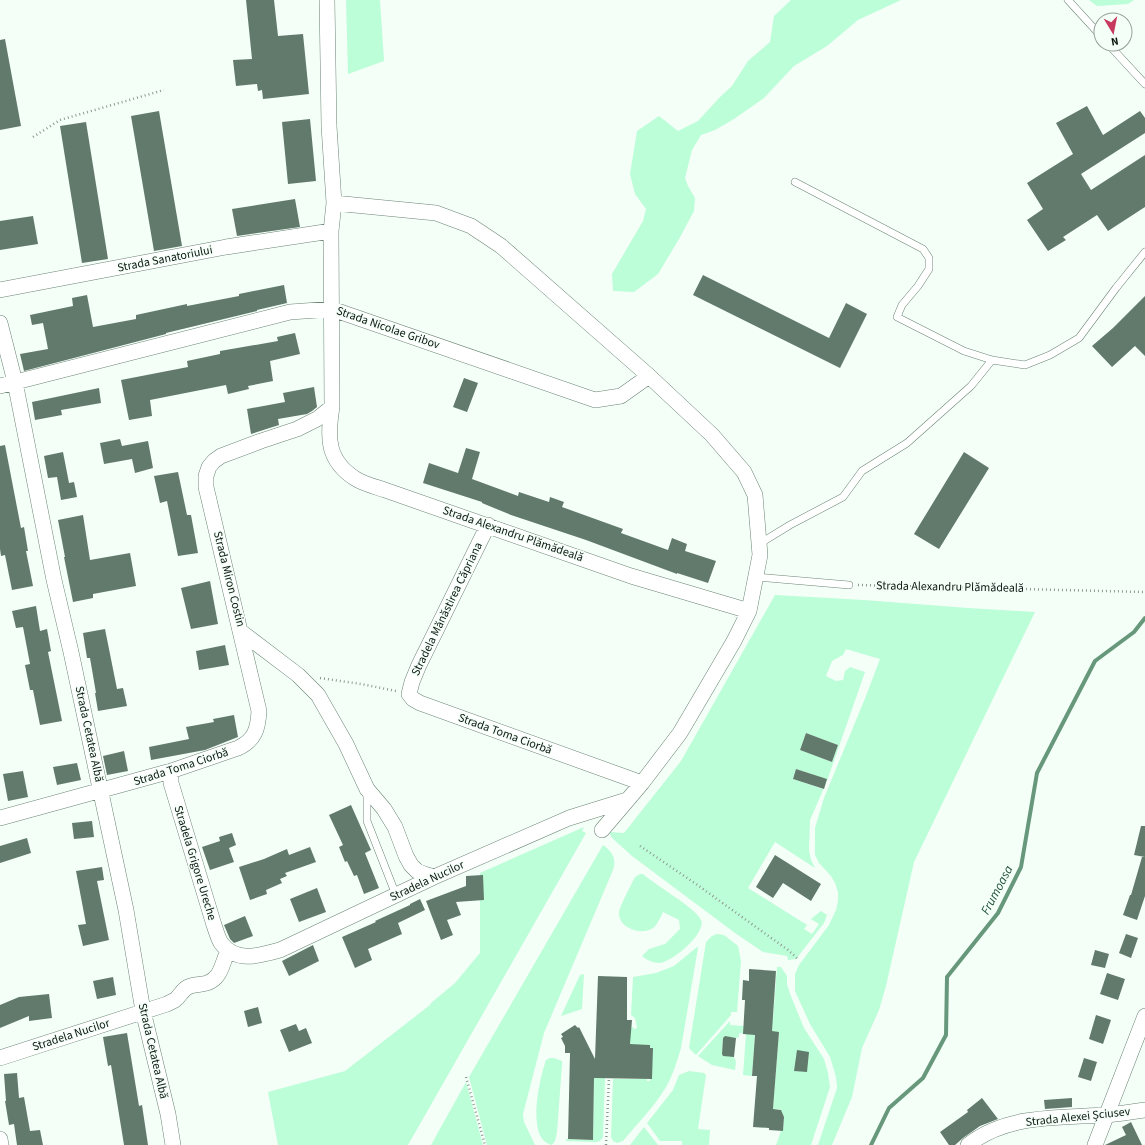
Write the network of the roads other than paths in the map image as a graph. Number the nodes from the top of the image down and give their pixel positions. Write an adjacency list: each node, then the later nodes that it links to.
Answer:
1 (327, 0): 7 (street, Strada Alexandru Plămădeală)
2 (1068, 0): 3 (lane)
3 (1093, 27)
4 (1115, 52): 5 (lane)
5 (1145, 84)
6 (795, 182): 13 (lane)
7 (334, 203): 8 (street, Strada Alexandru Plămădeală); 14 (street)
8 (331, 230): 10 (street, Strada Sanatoriului); 11 (street, Strada Alexandru Plămădeală)
9 (1145, 252): 13 (lane)
10 (0, 290)
11 (332, 309): 14 (street, Strada Nicolae Gribov); 15 (street, Strada Nicolae Gribov); 17 (street, Strada Alexandru Plămădeală)
12 (0, 323): 15 (street, Strada Cetatea Albă)
13 (992, 360): 19 (lane)
14 (649, 376): 19 (street)
15 (15, 382): 16 (street, Strada Nicolae Gribov); 28 (street, Strada Cetatea Albă)
16 (0, 386)
17 (332, 407): 18 (street, Strada Alexandru Plămădeală); 23 (street, Strada Miron Costin)
18 (488, 525): 22 (street, Strada Alexandru Plămădeală); 24 (street, Stradela Mănăstirea Căpriana)
19 (759, 544): 20 (street)
20 (755, 577): 21 (lane); 22 (street)
21 (849, 585)
22 (749, 611): 26 (street)
23 (240, 631): 25 (street, Strada Toma Ciorbă); 27 (street, Strada Miron Costin)
24 (409, 694): 26 (street, Strada Toma Ciorbă)
25 (171, 772): 28 (street, Strada Toma Ciorbă); 34 (street, Stradela Grigore Ureche)
26 (642, 783): 29 (street)
27 (367, 789): 32 (street, Strada Miron Costin); 33 (lane)
28 (101, 792): 30 (street, Strada Toma Ciorbă); 35 (street, Strada Cetatea Albă)
29 (627, 800): 31 (street); 32 (street, Stradela Nucilor)
30 (0, 818)
31 (602, 830)
32 (434, 877): 33 (street, Stradela Nucilor)
33 (396, 895): 34 (street, Stradela Nucilor)
34 (228, 951): 35 (street, Stradela Nucilor)
35 (143, 1011): 37 (street, Stradela Nucilor); 42 (street, Strada Cetatea Albă)
36 (1145, 1016): 39 (street)
37 (0, 1058)
38 (1145, 1110): 39 (street, Strada Alexei Șciusev)
39 (1106, 1115): 43 (street, Strada Alexei Șciusev); 44 (street)
40 (0, 1139): 41 (street)
41 (1, 1145)
42 (173, 1145)
43 (968, 1145)
44 (1095, 1145)

